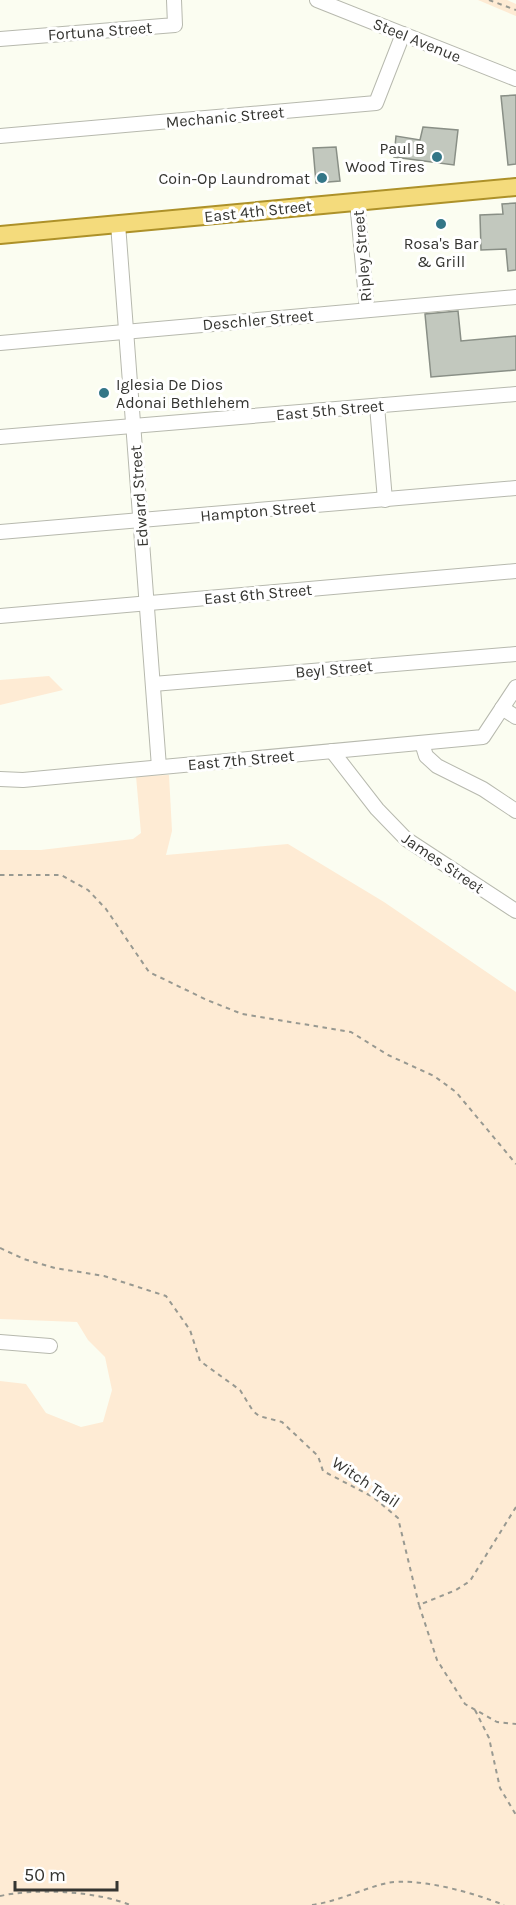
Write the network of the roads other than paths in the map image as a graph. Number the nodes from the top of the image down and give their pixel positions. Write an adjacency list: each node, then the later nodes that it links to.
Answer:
1 (174, 0): 4 (street, Fortuna Street)
2 (317, 0): 3 (street, Steel Avenue)
3 (403, 34): 5 (street, Steel Avenue); 6 (street, Mechanic Street)
4 (0, 39)
5 (516, 79)
6 (0, 136)
7 (516, 187): 8 (main road, East 4th Street)
8 (357, 201): 9 (main road, East 4th Street); 12 (street, Ripley Street)
9 (118, 224): 10 (main road, East 4th Street); 13 (street, Edward Street)
10 (0, 236)
11 (516, 297): 12 (street, Deschler Street)
12 (367, 310): 13 (street, Deschler Street)
13 (126, 332): 14 (street, Deschler Street); 17 (street, Edward Street)
14 (0, 343)
15 (516, 394): 16 (street, East 5th Street)
16 (376, 406): 17 (street, East 5th Street); 20 (street)
17 (133, 426): 18 (street, East 5th Street); 21 (street, Edward Street)
18 (0, 437)
19 (516, 488): 20 (street, Hampton Street)
20 (385, 500): 21 (street, Hampton Street)
21 (141, 521): 22 (street, Hampton Street); 24 (street, Edward Street)
22 (0, 532)
23 (516, 571): 24 (street, East 6th Street)
24 (147, 603): 25 (street, East 6th Street); 27 (street, Edward Street)
25 (0, 616)
26 (516, 654): 27 (street, Beyl Street)
27 (153, 684): 33 (street, Edward Street)
28 (516, 687): 29 (street)
29 (502, 708): 30 (street); 31 (street, East 7th Street)
30 (516, 717)
31 (422, 743): 32 (street, East 7th Street); 35 (street)
32 (332, 752): 33 (street, East 7th Street); 36 (street, James Street)
33 (159, 767): 34 (street, East 7th Street)
34 (0, 779)
35 (516, 811)
36 (516, 911)
37 (0, 1342): 38 (street)
38 (50, 1346)

